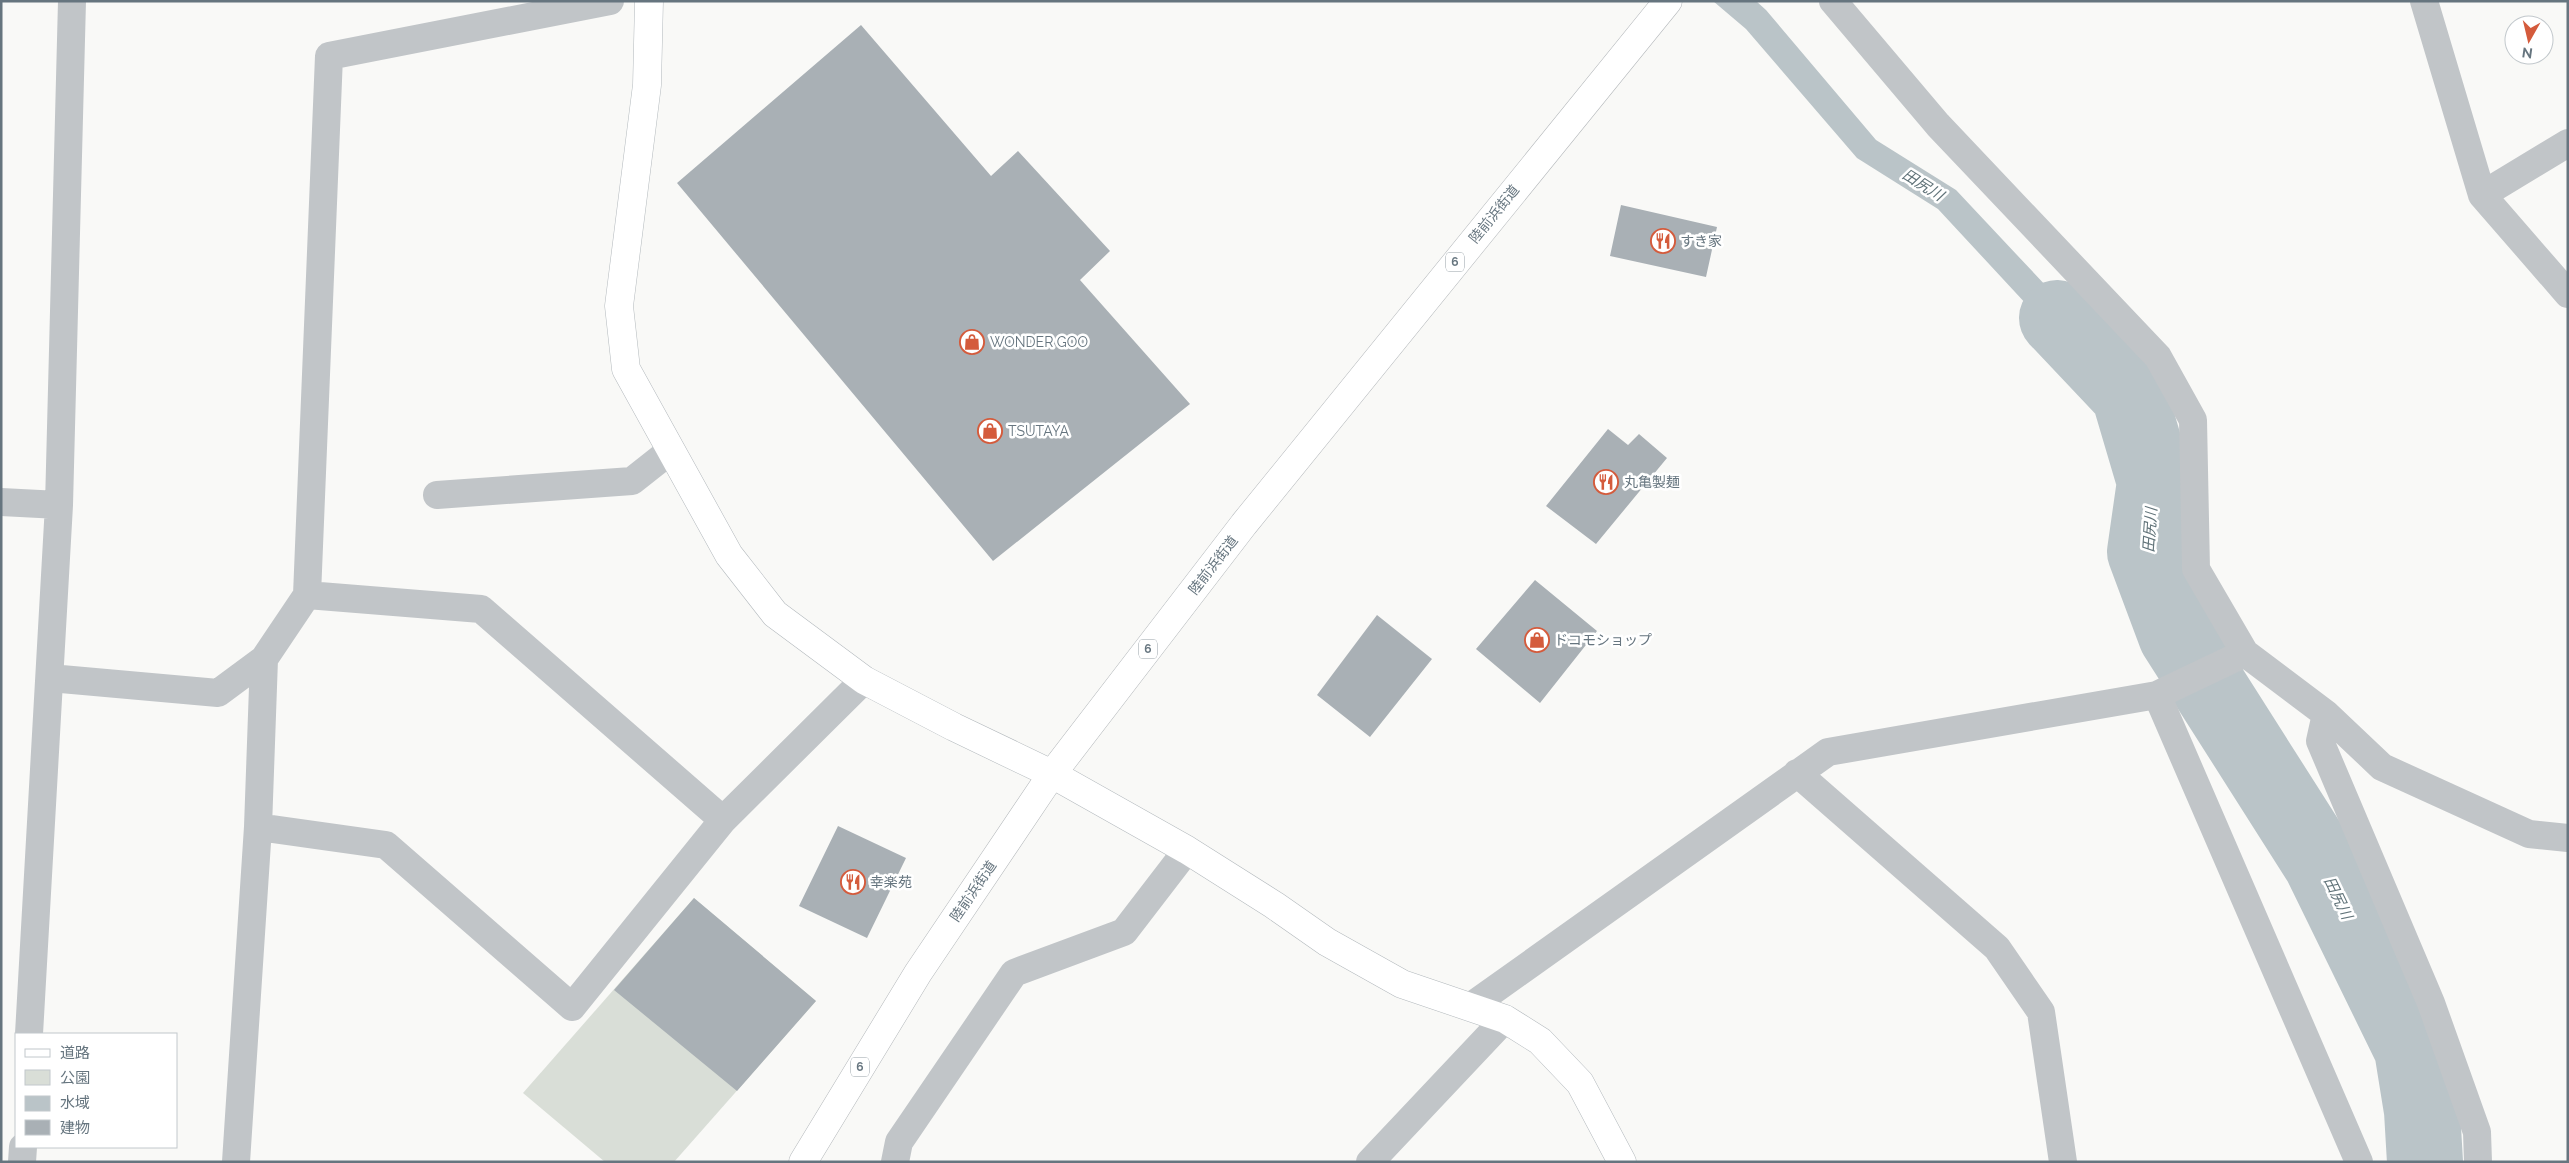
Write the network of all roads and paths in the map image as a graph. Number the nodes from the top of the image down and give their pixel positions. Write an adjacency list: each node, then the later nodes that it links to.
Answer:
1 (72, 1): 13 (street)
2 (610, 1): 14 (street)
3 (649, 1): 10 (main road)
4 (1668, 1): 22 (main road, 陸前浜街道 / 6)
5 (1833, 1): 15 (street)
6 (2424, 1): 8 (street)
7 (2568, 143): 8 (street)
8 (2482, 195): 9 (street)
9 (2568, 294)
10 (670, 451): 11 (street); 18 (main road)
11 (437, 495)
12 (1, 502): 13 (street)
13 (59, 505): 17 (street)
14 (307, 595): 16 (street); 23 (street)
15 (2235, 658): 19 (street); 20 (street)
16 (264, 659): 17 (street); 24 (street)
17 (50, 678): 29 (street)
18 (864, 680): 22 (main road); 23 (street)
19 (2167, 690): 21 (street); 38 (street)
20 (2326, 714): 25 (street); 39 (street)
21 (1797, 773): 27 (street); 37 (street)
22 (1052, 774): 26 (main road); 33 (main road, 陸前浜街道 / 6)
23 (723, 820): 24 (street)
24 (258, 827): 32 (street)
25 (2568, 838)
26 (1186, 850): 27 (main road); 34 (street)
27 (1470, 1007): 28 (main road)
28 (1505, 1019): 35 (street); 36 (main road)
29 (29, 1033)
30 (23, 1148): 31 (street)
31 (22, 1162)
32 (236, 1162)
33 (803, 1162)
34 (895, 1162)
35 (1370, 1162)
36 (1622, 1162)
37 (2063, 1162)
38 (2358, 1162)
39 (2478, 1162)

